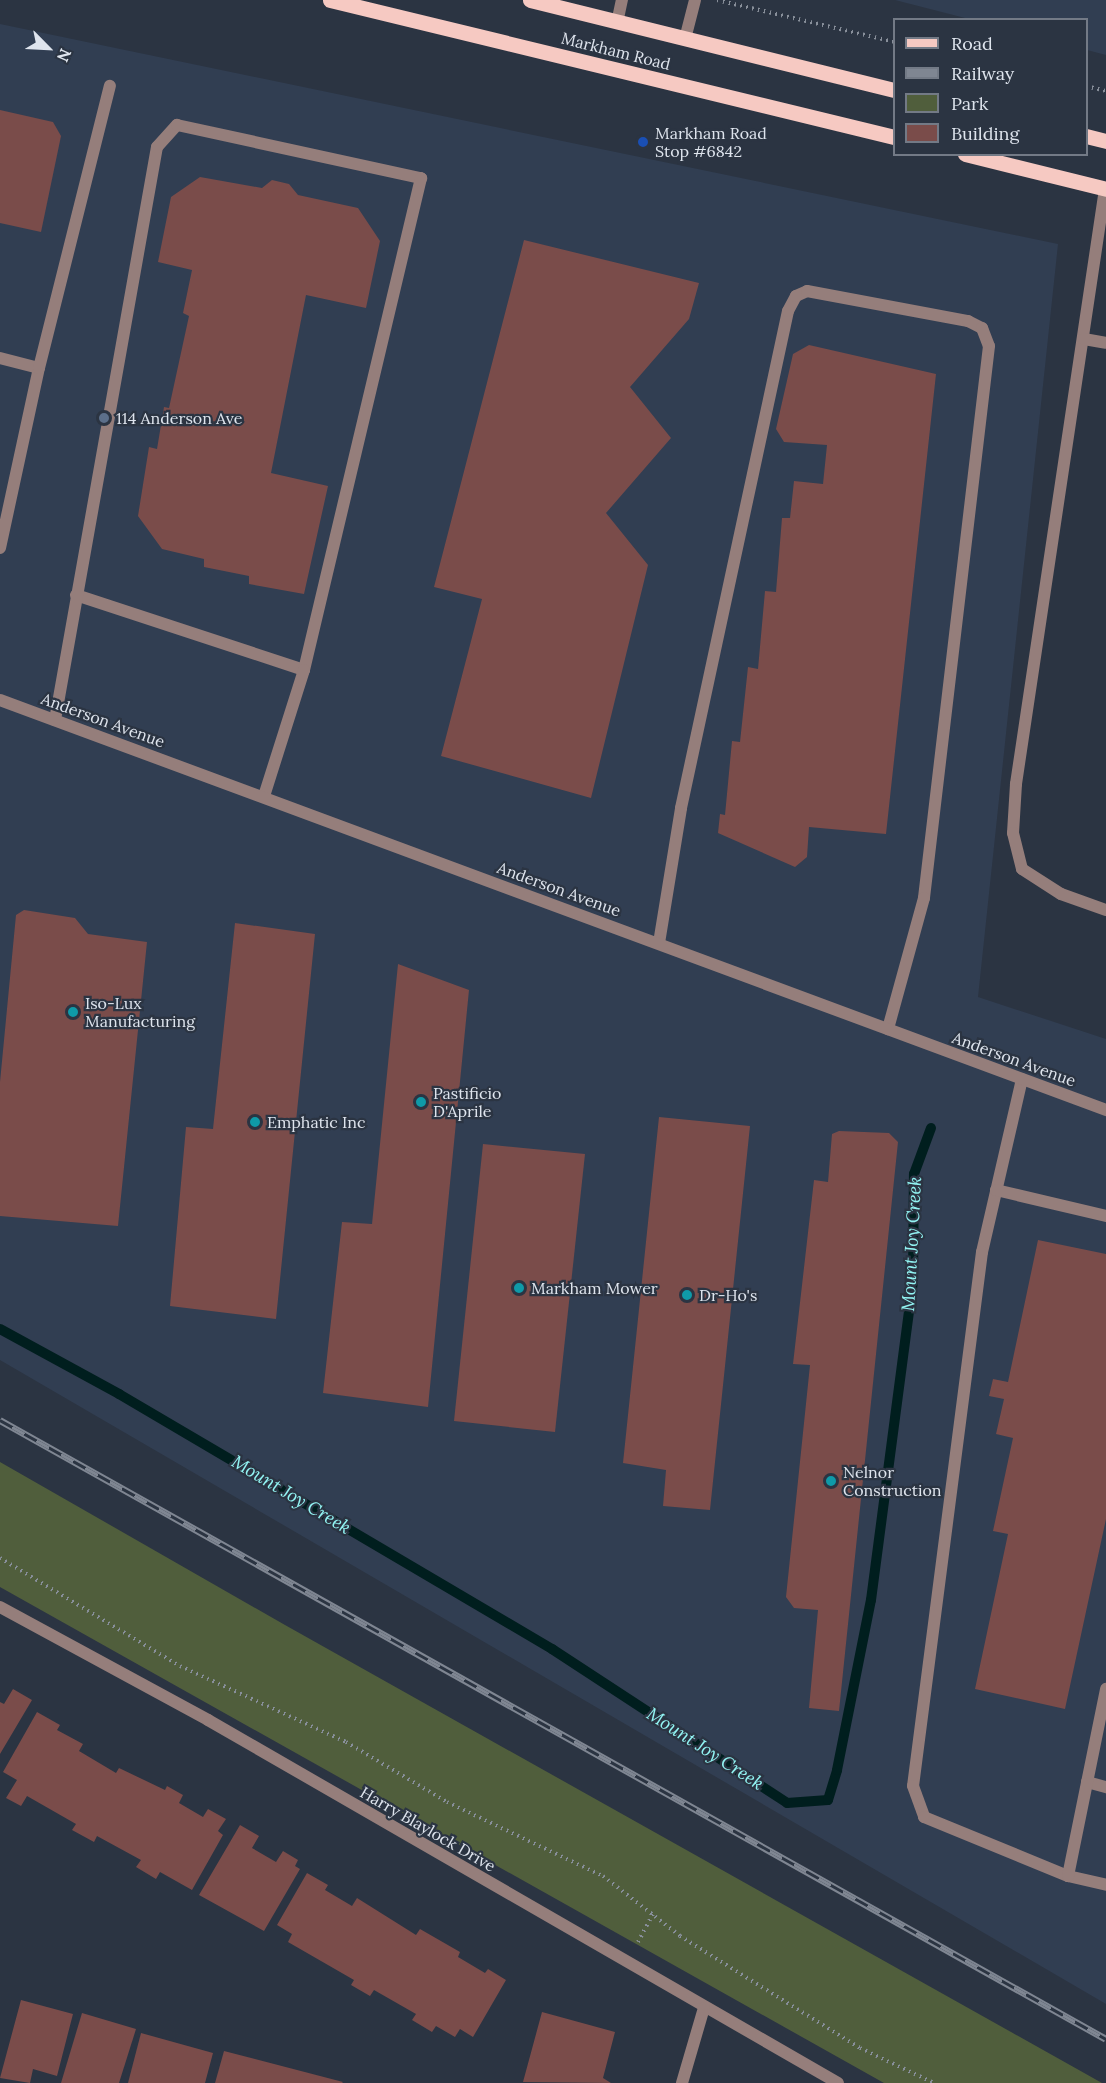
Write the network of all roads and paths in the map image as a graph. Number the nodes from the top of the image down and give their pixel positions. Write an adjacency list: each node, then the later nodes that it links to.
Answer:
1 (330, 0): 14 (main road, Markham Road)
2 (530, 0): 6 (main road, Markham Road)
3 (622, 0): 6 (street)
4 (695, 0): 7 (street)
5 (715, 0): 8 (path)
6 (617, 23): 7 (main road, Markham Road)
7 (685, 39): 11 (main road, Markham Road)
8 (893, 42)
9 (110, 86): 21 (street)
10 (1088, 86): 12 (path)
11 (893, 90)
12 (1106, 91)
13 (1088, 136): 15 (main road)
14 (893, 137)
15 (1106, 141)
16 (973, 156): 17 (main road)
17 (1105, 189): 18 (street)
18 (1084, 339): 19 (street); 28 (street)
19 (1106, 343)
20 (0, 358): 21 (street)
21 (39, 368): 22 (street)
22 (0, 548)
23 (76, 595): 24 (street); 24 (street); 26 (street)
24 (304, 670): 27 (street)
25 (0, 700): 26 (street, Anderson Avenue)
26 (55, 720): 27 (street, Anderson Avenue)
27 (264, 796): 29 (street, Anderson Avenue)
28 (1106, 910)
29 (660, 943): 30 (street, Anderson Avenue); 30 (street)
30 (888, 1029): 31 (street, Anderson Avenue)
31 (1022, 1079): 32 (street, Anderson Avenue); 33 (street)
32 (1106, 1110)
33 (996, 1190): 34 (street); 40 (street)
34 (1106, 1216)
35 (0, 1558): 45 (path)
36 (0, 1607): 42 (street, Harry Blaylock Drive)
37 (1105, 1694): 38 (street)
38 (1087, 1782): 39 (street); 40 (street)
39 (1106, 1787)
40 (1068, 1876): 41 (street)
41 (1106, 1885)
42 (704, 2008): 43 (street); 44 (street, Harry Blaylock Drive)
43 (682, 2083)
44 (838, 2083)
45 (934, 2083)

